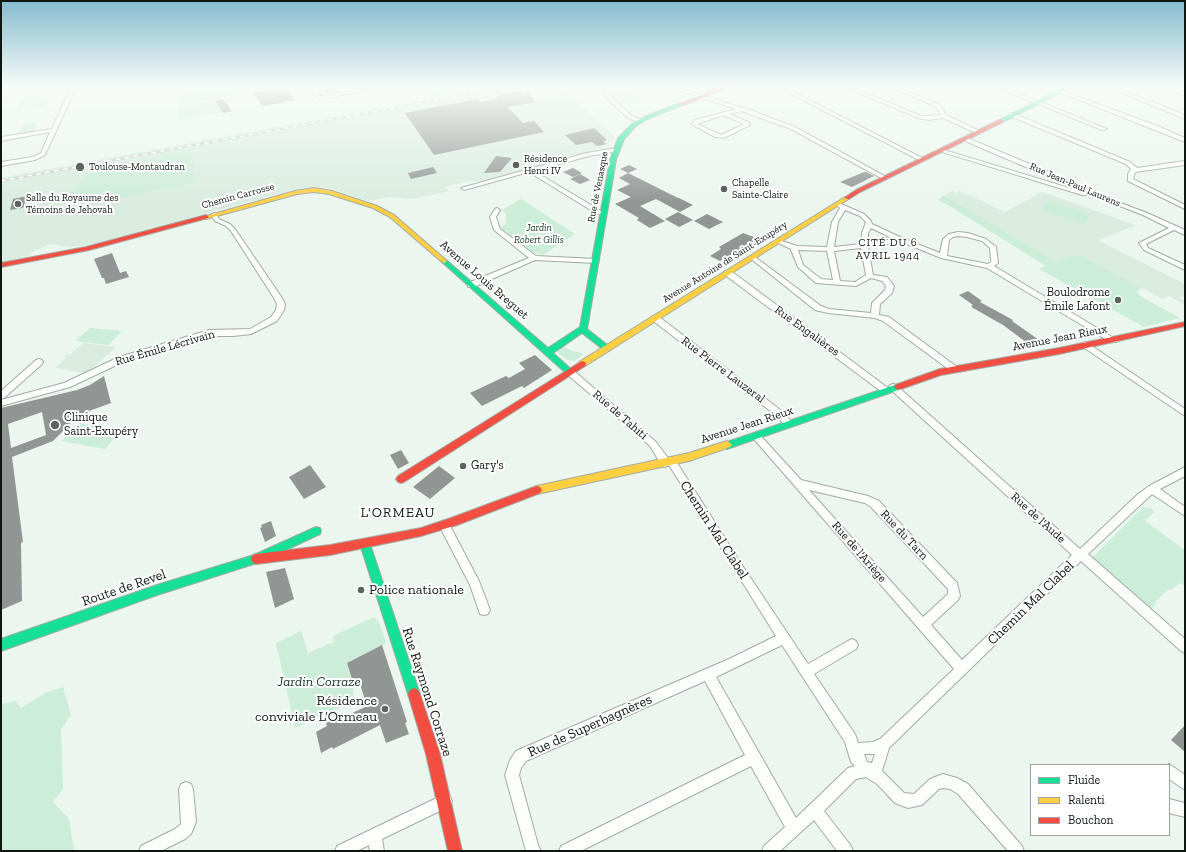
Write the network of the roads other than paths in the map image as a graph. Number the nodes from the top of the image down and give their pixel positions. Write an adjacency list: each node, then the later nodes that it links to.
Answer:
1 (56, 125): 13 (street)
2 (636, 125): 19 (main road, Rue de Venasque)
3 (695, 125): 4 (street)
4 (746, 125)
5 (784, 125): 25 (street)
6 (854, 125): 20 (street)
7 (963, 125): 14 (street)
8 (992, 125): 14 (main road, Avenue Antoine de Saint-Exupéry)
9 (1036, 125): 24 (street)
10 (1093, 125): 12 (street)
11 (1151, 125): 17 (street)
12 (1104, 129)
13 (54, 130): 15 (street); 22 (street)
14 (978, 132): 16 (main road, Avenue Antoine de Saint-Exupéry)
15 (1, 139)
16 (965, 139): 18 (main road, Avenue Antoine de Saint-Exupéry); 27 (street, Rue Jean-Paul Laurens)
17 (1185, 140)
18 (942, 151): 20 (main road, Avenue Antoine de Saint-Exupéry); 27 (street)
19 (615, 153): 23 (street); 32 (main road, Rue de Venasque)
20 (923, 160): 25 (main road, Avenue Antoine de Saint-Exupéry)
21 (1185, 163): 24 (street)
22 (1, 164)
23 (529, 170): 26 (street); 32 (street)
24 (1136, 170): 29 (street)
25 (885, 178): 28 (main road, Avenue Antoine de Saint-Exupéry)
26 (464, 188)
27 (1100, 197): 35 (street, Rue Jean-Paul Laurens)
28 (841, 206): 34 (street); 38 (main road, Avenue Antoine de Saint-Exupéry); 41 (street)
29 (1185, 207)
30 (380, 209): 33 (main road, Chemin Carrosse); 52 (main road, Avenue Louis Breguet)
31 (497, 210): 43 (street)
32 (604, 214): 45 (main road, Rue de Venasque)
33 (214, 215): 46 (main road, Chemin Carrosse); 66 (street, Rue Émile Lécrivain)
34 (869, 225): 37 (street); 39 (street)
35 (1174, 228): 36 (street, Rue Jean-Paul Laurens); 48 (street)
36 (1185, 233)
37 (900, 240): 39 (street); 42 (street)
38 (779, 242): 40 (street); 44 (main road, Avenue Antoine de Saint-Exupéry)
39 (864, 246): 41 (street); 50 (street)
40 (796, 248): 41 (street); 51 (street)
41 (830, 249): 51 (street)
42 (943, 257): 47 (street); 47 (street)
43 (534, 258): 45 (street); 52 (street)
44 (753, 258): 49 (main road, Avenue Antoine de Saint-Exupéry); 53 (street)
45 (596, 261): 56 (main road, Rue de Venasque)
46 (1, 265)
47 (989, 266): 57 (street)
48 (1185, 268)
49 (728, 273): 54 (main road, Avenue Antoine de Saint-Exupéry); 64 (street, Rue Engalières)
50 (870, 276): 51 (street); 53 (street)
51 (837, 283)
52 (471, 285): 60 (main road, Avenue Louis Breguet)
53 (875, 316): 62 (street)
54 (655, 318): 59 (main road, Avenue Antoine de Saint-Exupéry); 68 (street, Rue Pierre Lauzeral)
55 (1185, 324): 57 (main road, Avenue Jean Rieux)
56 (583, 330): 59 (main road); 60 (main road)
57 (1113, 340): 58 (main road, Avenue Jean Rieux)
58 (1086, 345): 62 (main road, Avenue Jean Rieux); 67 (street)
59 (607, 348): 63 (main road, Avenue Antoine de Saint-Exupéry)
60 (548, 352): 63 (main road, Avenue Louis Breguet)
61 (39, 362): 65 (street)
62 (954, 369): 64 (main road, Avenue Jean Rieux)
63 (570, 372): 70 (street, Rue de Tahiti); 72 (main road, Avenue Antoine de Saint-Exupéry)
64 (889, 388): 68 (main road, Avenue Jean Rieux); 81 (street, Rue de l'Aude)
65 (1, 396)
66 (1, 403)
67 (1185, 413)
68 (789, 424): 69 (main road, Avenue Jean Rieux)
69 (756, 436): 70 (main road, Avenue Jean Rieux); 73 (street, Rue de l'Ariège)
70 (668, 462): 76 (main road, Avenue Jean Rieux); 85 (street, Chemin Mal Clabel)
71 (1183, 474): 74 (street, Chemin Mal Clabel)
72 (401, 479)
73 (798, 483): 84 (street, Rue de l'Ariège); 84 (street, Rue du Tarn)
74 (1152, 489): 75 (street); 81 (street, Chemin Mal Clabel)
75 (1185, 512)
76 (444, 525): 79 (main road, Avenue Jean Rieux); 83 (street)
77 (316, 531): 78 (main road)
78 (302, 539): 80 (main road); 82 (main road)
79 (365, 544): 80 (main road, Avenue Jean Rieux); 100 (main road, Rue Raymond Corraze)
80 (318, 551): 82 (main road, Avenue Jean Rieux)
81 (1080, 555): 88 (street, Rue de l'Aude); 89 (street, Chemin Mal Clabel)
82 (256, 560): 86 (main road, Route de Revel)
83 (484, 610)
84 (923, 625): 89 (street, Rue de l'Ariège)
85 (784, 638): 90 (street, Chemin Mal Clabel); 91 (street, Rue de Superbagnères)
86 (1, 645)
87 (852, 645): 90 (street)
88 (1185, 647)
89 (962, 669): 92 (street, Chemin Mal Clabel)
90 (806, 672): 93 (street, Chemin Mal Clabel)
91 (708, 675): 94 (street); 110 (street, Rue de Superbagnères)
92 (884, 744): 93 (street); 95 (street, Chemin Mal Clabel)
93 (861, 752): 95 (street); 95 (street); 97 (street)
94 (754, 758): 104 (street); 111 (street)
95 (873, 766): 97 (street); 114 (street)
96 (1170, 772): 98 (street)
97 (853, 773): 102 (street)
98 (1185, 783)
99 (186, 790): 106 (street)
100 (445, 801): 105 (street); 109 (main road, Rue Raymond Corraze)
101 (1170, 806): 103 (street)
102 (815, 810): 104 (street); 113 (street)
103 (1185, 810)
104 (794, 828): 112 (street)
105 (375, 835): 107 (street); 108 (street)
106 (146, 851)
107 (342, 851)
108 (377, 851)
109 (455, 851)
110 (534, 851)
111 (566, 851)
112 (769, 851)
113 (846, 851)
114 (1017, 851)

